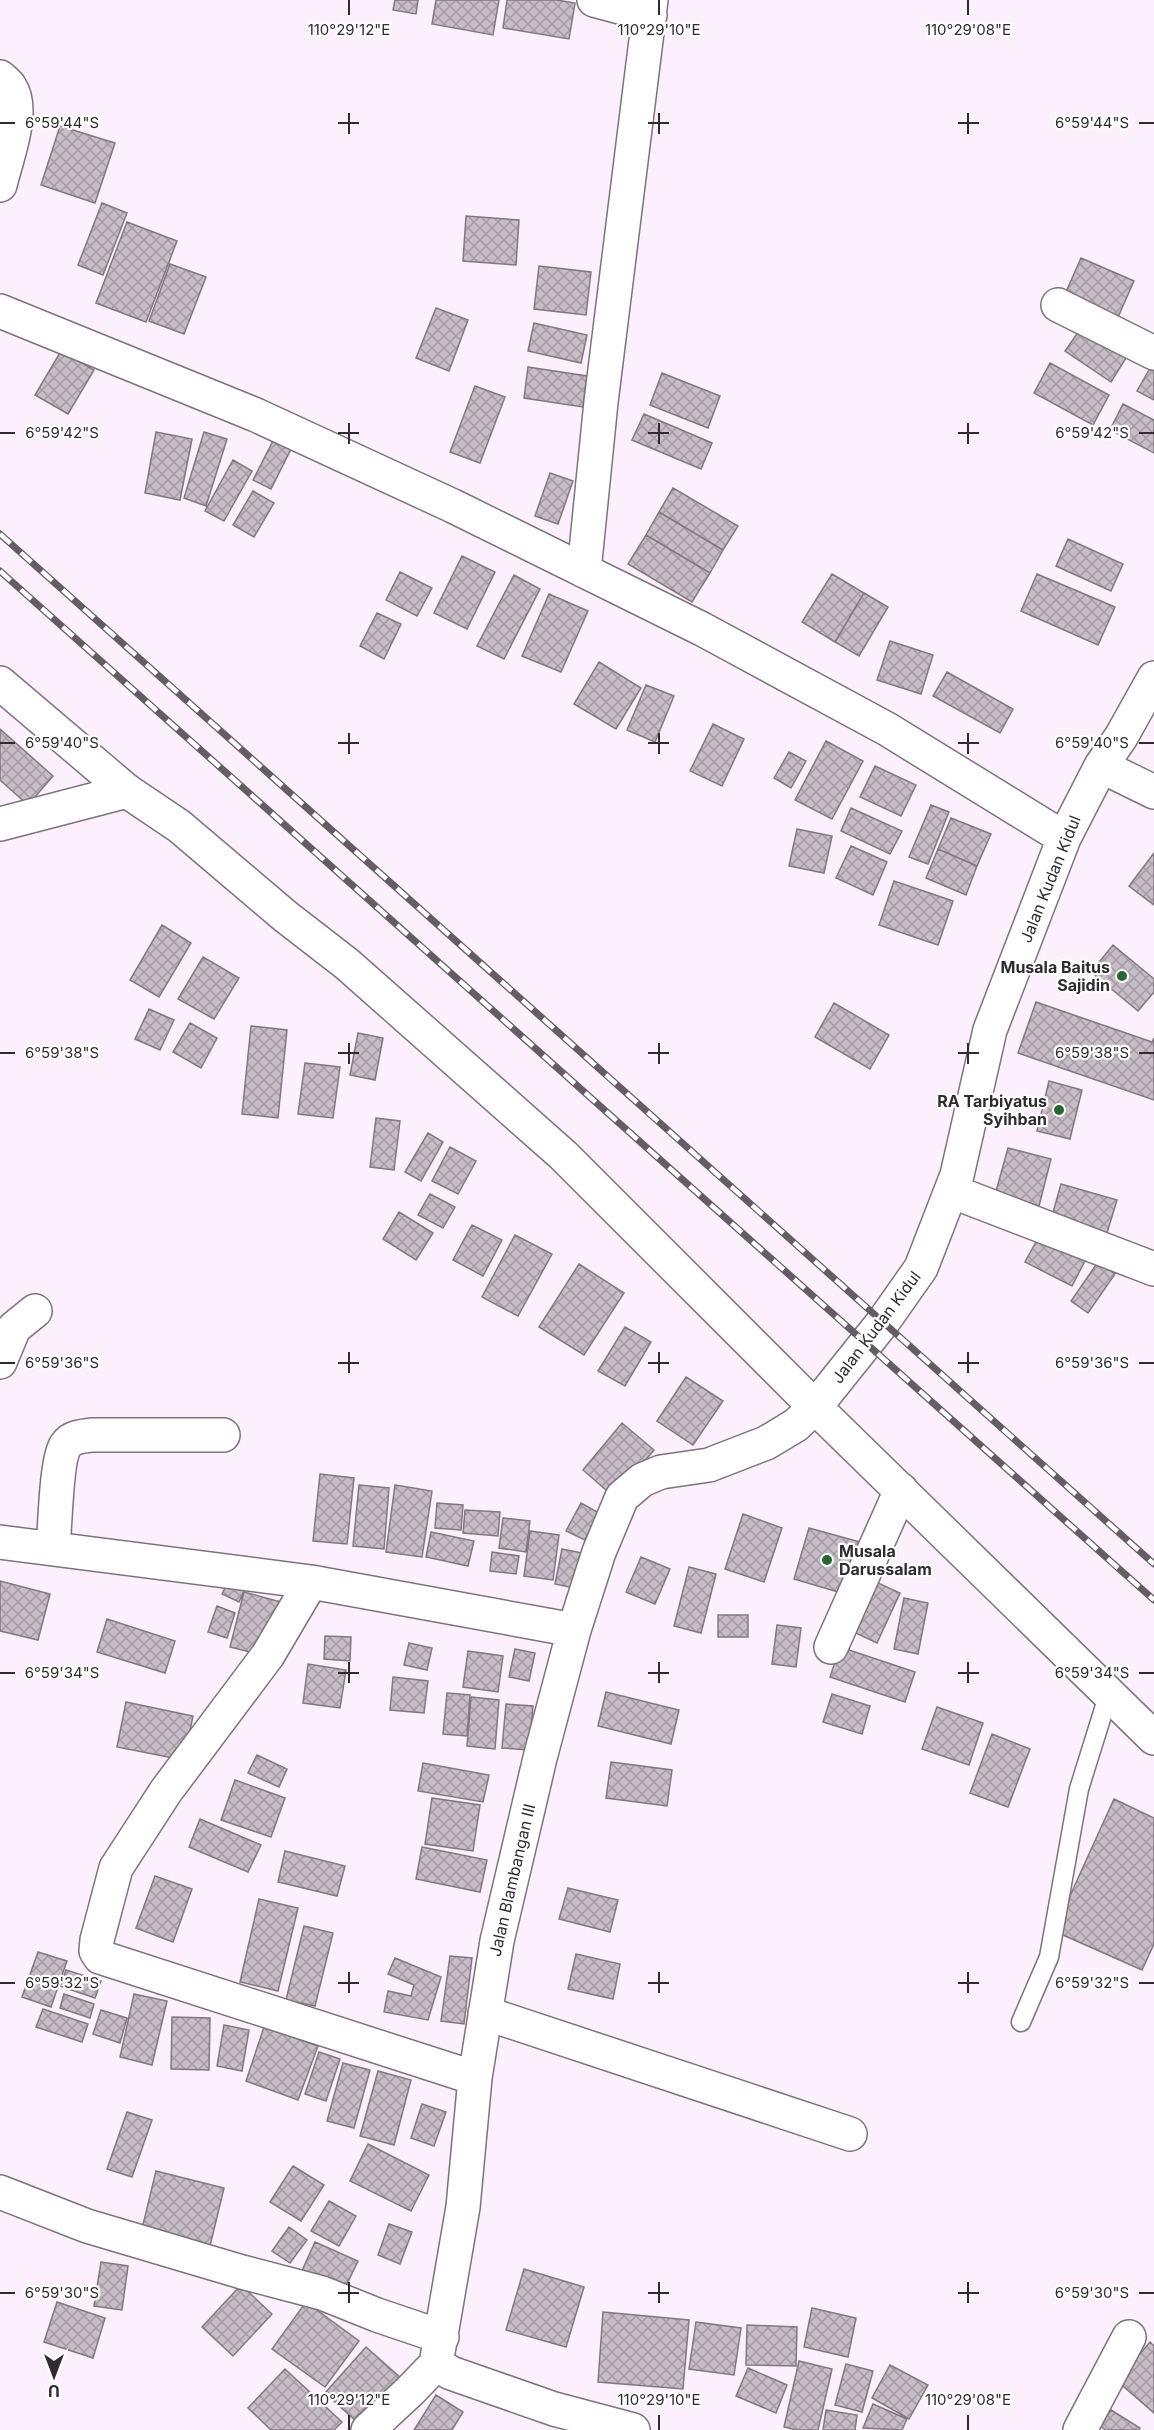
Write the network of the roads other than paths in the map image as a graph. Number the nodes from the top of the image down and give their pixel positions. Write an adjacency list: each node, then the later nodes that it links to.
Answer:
1 (594, 0): 2 (street)
2 (651, 7): 8 (street)
3 (0, 77): 4 (street)
4 (0, 185)
5 (1058, 305): 7 (street)
6 (0, 311): 8 (street)
7 (1154, 353)
8 (584, 571): 15 (street)
9 (1154, 678): 11 (street, Jalan Kudan Kidul)
10 (0, 683): 12 (street)
11 (1101, 766): 13 (street); 15 (street, Jalan Kudan Kidul)
12 (127, 791): 14 (street); 20 (street)
13 (1154, 792)
14 (0, 824)
15 (1064, 838): 16 (street, Jalan Kudan Kidul)
16 (951, 1191): 17 (street); 20 (street, Jalan Kudan Kidul)
17 (1154, 1269)
18 (35, 1311): 19 (street)
19 (0, 1362)
20 (815, 1407): 22 (street); 26 (street, Jalan Blambangan III)
21 (223, 1435): 24 (street)
22 (900, 1490): 27 (street); 28 (street)
23 (0, 1542): 24 (street)
24 (53, 1548): 25 (street)
25 (311, 1582): 26 (street); 32 (street)
26 (574, 1630): 30 (street, Jalan Blambangan III)
27 (831, 1647)
28 (1109, 1693): 29 (street); 31 (lane)
29 (1154, 1738)
30 (485, 2013): 32 (street, Jalan Blambangan III); 33 (street)
31 (1021, 2022)
32 (475, 2078): 36 (street, Jalan Blambangan III)
33 (850, 2134)
34 (0, 2192): 36 (street)
35 (1128, 2337): 40 (street)
36 (439, 2350): 37 (street); 38 (street)
37 (551, 2419): 39 (street)
38 (368, 2430)
39 (633, 2430)
40 (1080, 2430)

